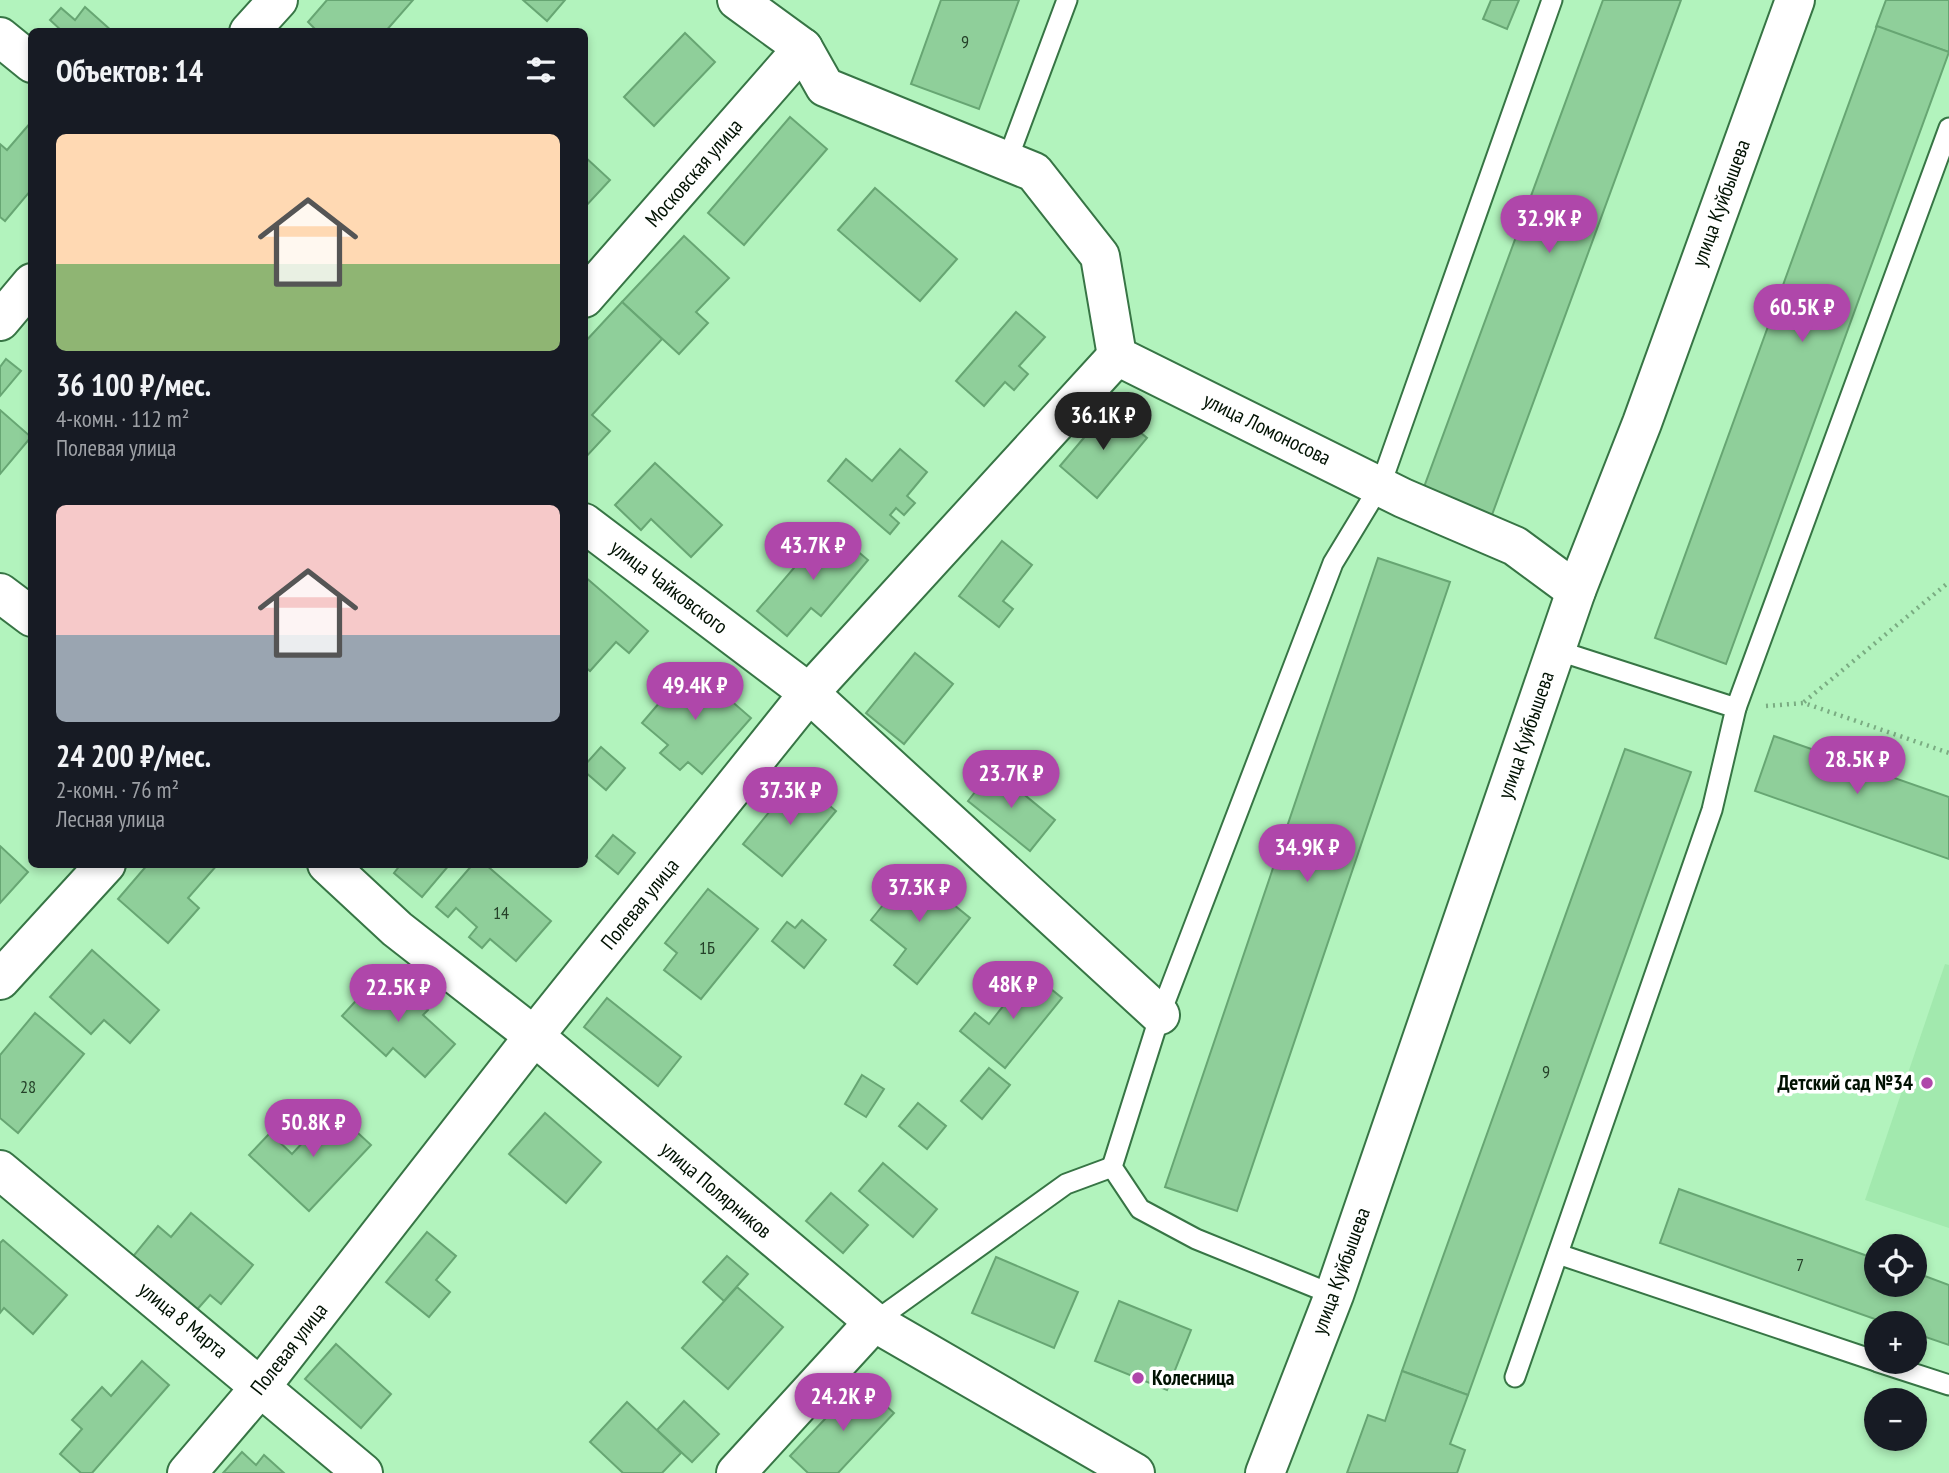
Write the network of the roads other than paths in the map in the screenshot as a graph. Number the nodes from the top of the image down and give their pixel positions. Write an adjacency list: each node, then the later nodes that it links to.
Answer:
1 (278, 0): 6 (street)
2 (737, 0): 8 (street)
3 (1067, 0): 11 (lane)
4 (1552, 0): 16 (lane)
5 (1795, 0): 18 (street, улица Куйбышева)
6 (253, 28)
7 (0, 37): 9 (street)
8 (803, 48): 11 (street); 13 (street, Московская улица)
9 (28, 60)
10 (1949, 128): 23 (lane)
11 (1007, 161): 15 (street)
12 (28, 288): 14 (street)
13 (588, 293)
14 (0, 321)
15 (1117, 356): 16 (street, улица Ломоносова); 22 (street, Полевая улица)
16 (1381, 484): 18 (street, улица Ломоносова); 27 (lane)
17 (588, 526): 22 (street, улица Чайковского)
18 (1576, 591): 21 (street, улица Куйбышева)
19 (0, 593): 20 (street)
20 (28, 614)
21 (1556, 650): 23 (lane); 32 (street, улица Куйбышева)
22 (809, 693): 27 (street, улица Чайковского); 28 (street, Полевая улица)
23 (1736, 708): 31 (lane)
24 (102, 868): 26 (street)
25 (331, 868): 28 (street, улица Полярников)
26 (0, 980)
27 (1160, 1015): 29 (lane)
28 (534, 1035): 33 (street, улица Полярников); 37 (street, Полевая улица)
29 (1112, 1167): 32 (lane); 33 (lane)
30 (0, 1170): 37 (street, улица 8 Марта)
31 (1558, 1254): 34 (lane); 36 (lane)
32 (1334, 1295): 43 (street, улица Куйбышева)
33 (874, 1322): 41 (street); 42 (street, улица Полярников)
34 (1864, 1357)
35 (1916, 1374): 38 (lane)
36 (1515, 1377)
37 (262, 1385): 39 (street, Полевая улица); 40 (street, улица 8 Марта)
38 (1949, 1385)
39 (187, 1473)
40 (363, 1473)
41 (736, 1473)
42 (1135, 1473)
43 (1265, 1473)

